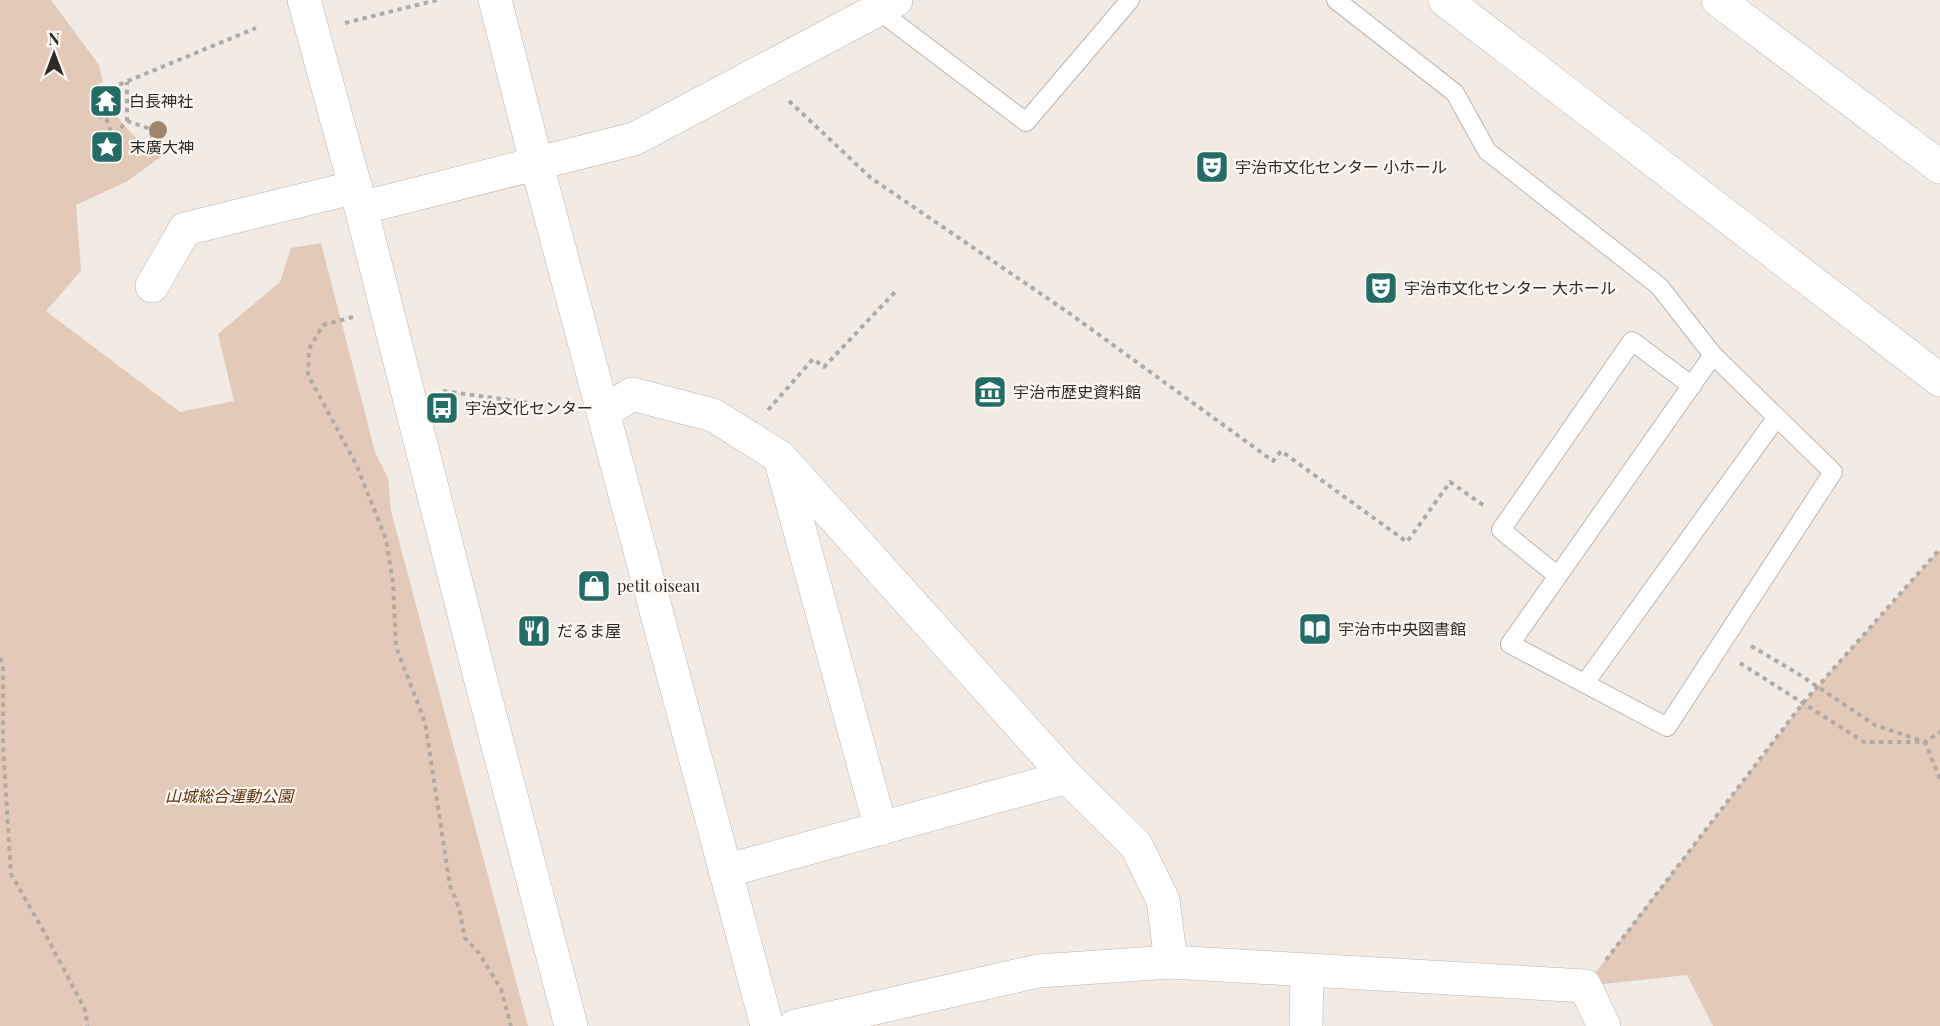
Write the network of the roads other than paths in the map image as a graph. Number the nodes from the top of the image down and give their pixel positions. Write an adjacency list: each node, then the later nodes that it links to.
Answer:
1 (304, 0): 10 (street)
2 (495, 0): 8 (street)
3 (1130, 0): 7 (lane)
4 (1336, 0): 12 (lane)
5 (1445, 0): 13 (street)
6 (1718, 0): 9 (street)
7 (887, 5): 8 (street)
8 (537, 165): 10 (street); 15 (street)
9 (1940, 167)
10 (358, 197): 11 (street); 25 (street)
11 (152, 286)
12 (1713, 355): 14 (lane); 16 (lane)
13 (1940, 380)
14 (1692, 386): 18 (lane); 18 (lane)
15 (603, 413): 17 (street); 22 (street)
16 (1776, 417): 19 (lane); 19 (lane)
17 (780, 458): 20 (street); 21 (street)
18 (1558, 576): 19 (lane)
19 (1585, 683)
20 (1067, 777): 21 (street); 23 (street)
21 (881, 829): 22 (street)
22 (725, 871): 26 (street)
23 (1171, 962): 24 (street); 27 (street)
24 (1307, 970): 28 (street); 29 (street)
25 (571, 1026)
26 (766, 1026)
27 (795, 1026)
28 (1306, 1026)
29 (1604, 1026)

